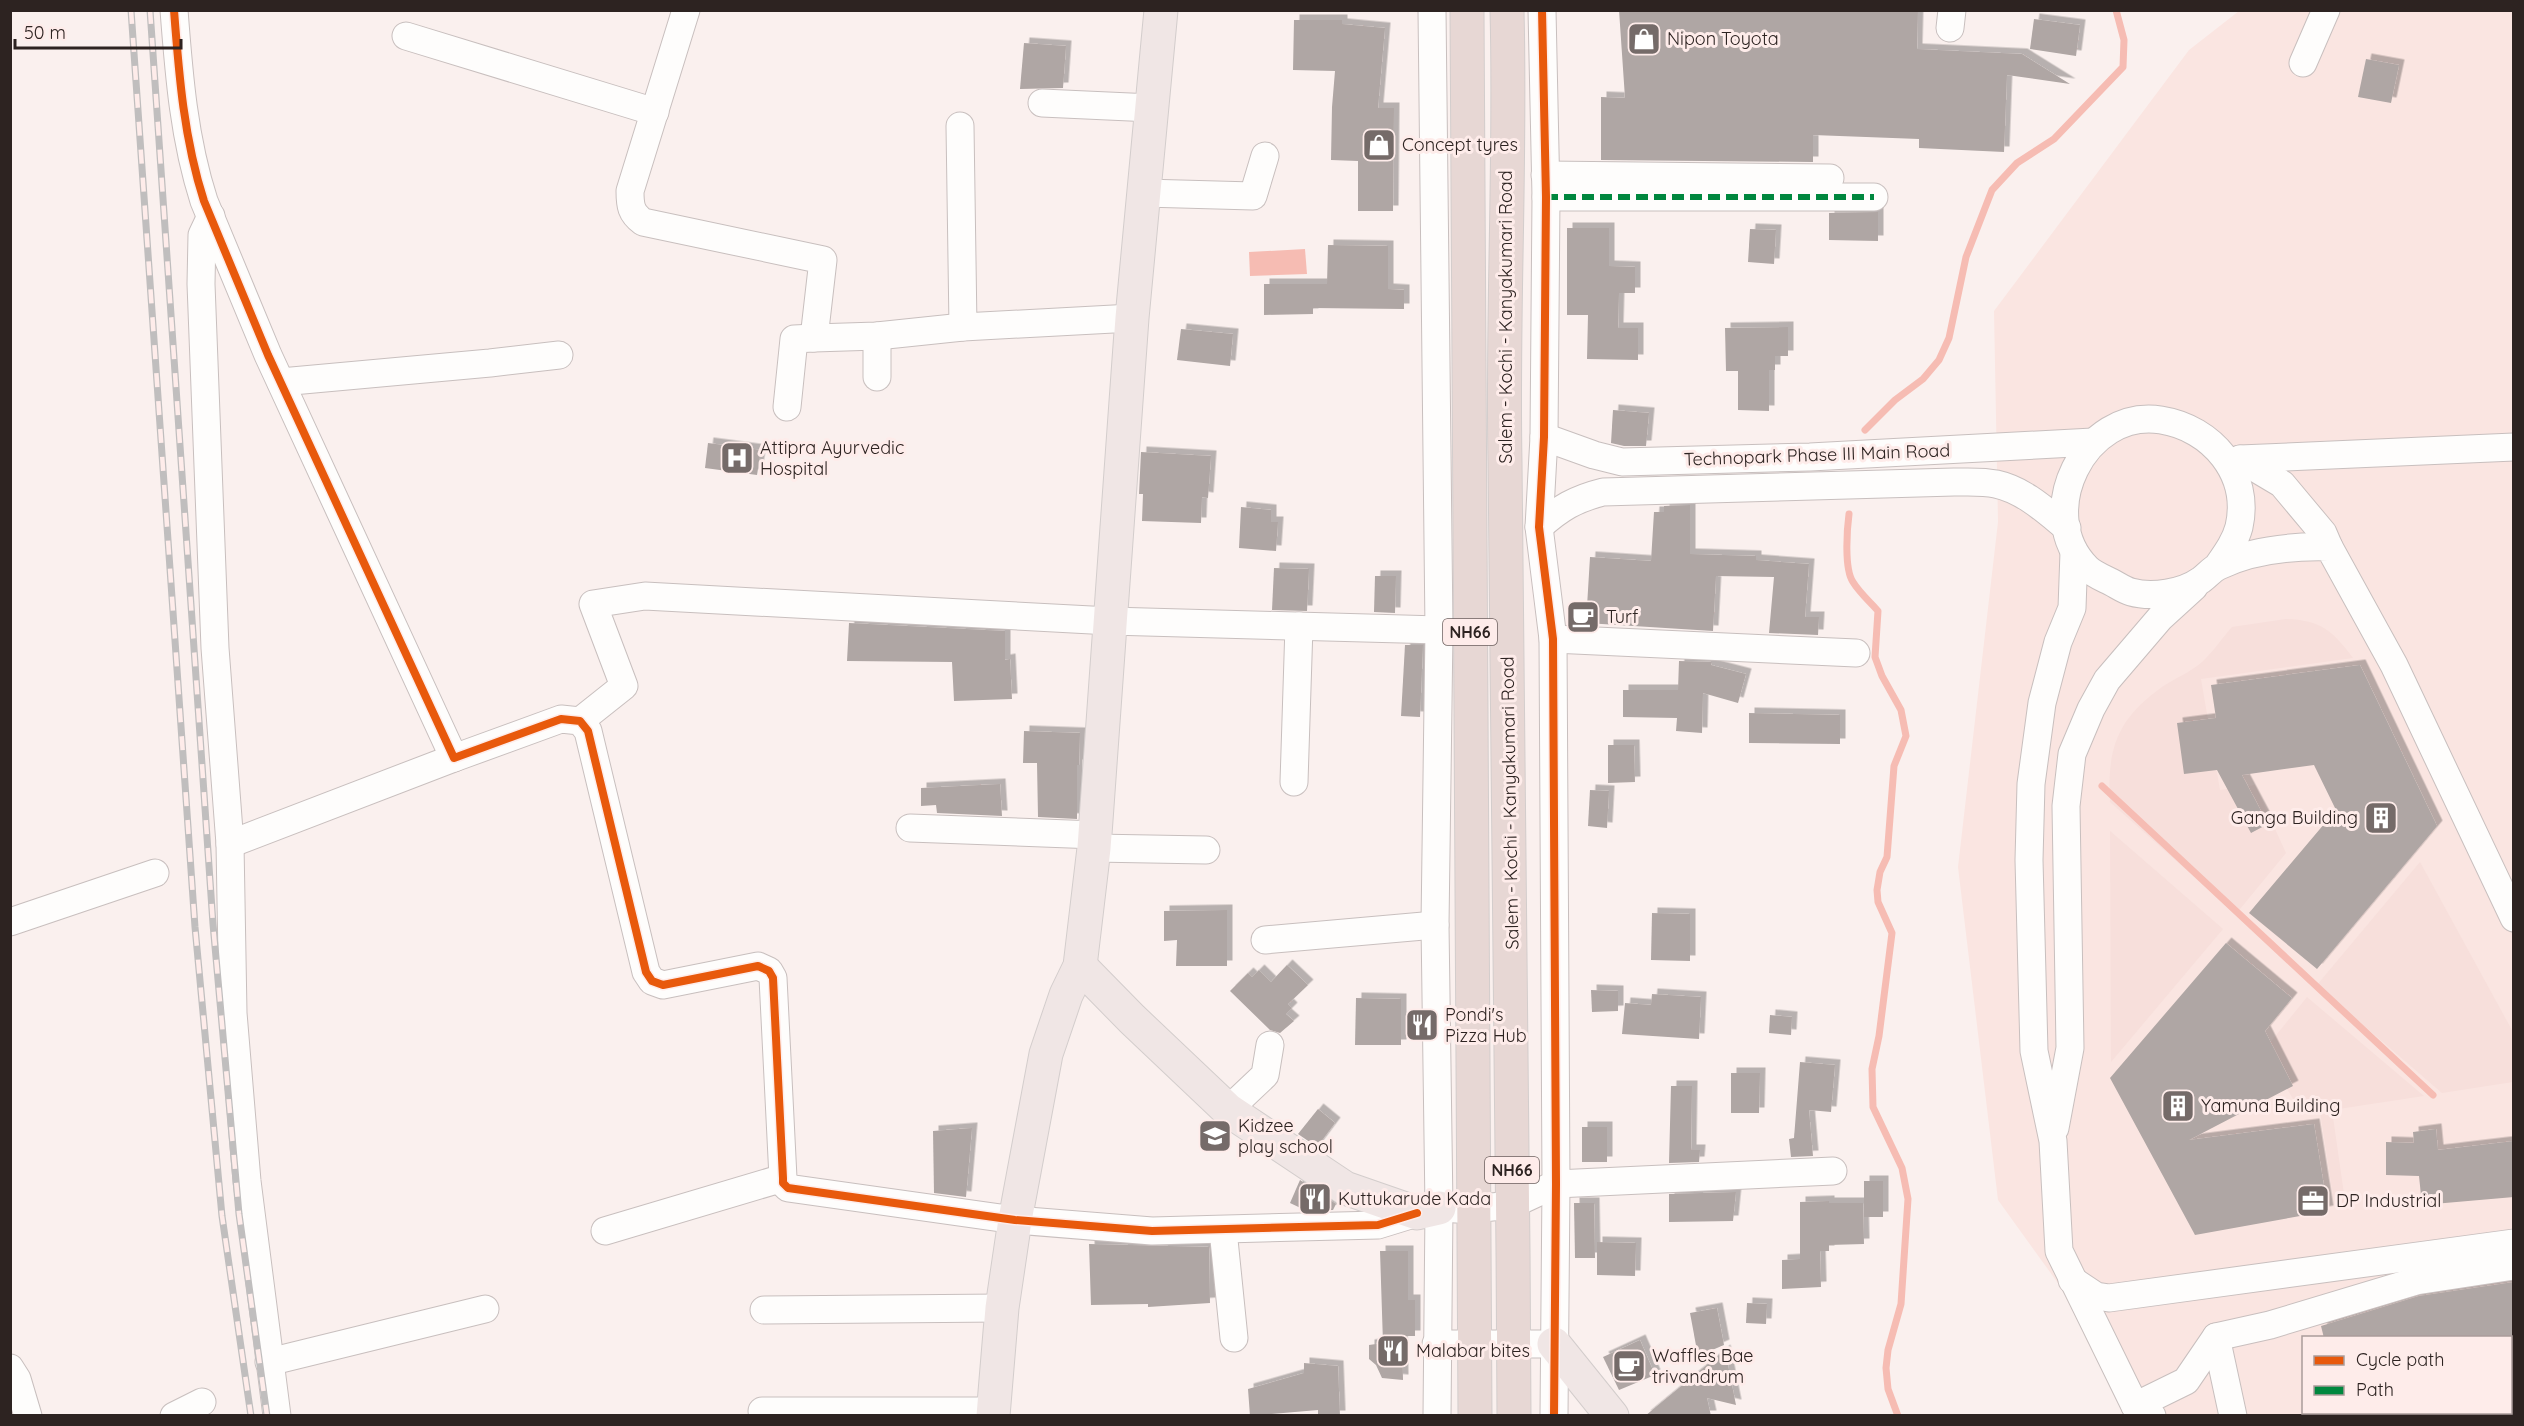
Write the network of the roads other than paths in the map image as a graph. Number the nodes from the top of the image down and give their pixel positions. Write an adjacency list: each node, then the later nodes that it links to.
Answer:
1 (174, 10): 20 (street)
2 (686, 10): 13 (street)
3 (1161, 10): 12 (main road)
4 (1432, 10): 40 (street)
5 (1467, 10): 63 (highway, Salem - Kochi - Kanyakumari Road / NH66)
6 (1507, 10): 62 (highway, Salem - Kochi - Kanyakumari Road / NH66)
7 (1542, 10): 17 (street)
8 (2326, 10): 10 (street)
9 (406, 36): 13 (street)
10 (2303, 63)
11 (1042, 102): 12 (street)
12 (1152, 108): 18 (main road)
13 (655, 112): 24 (street)
14 (960, 126): 22 (street)
15 (1265, 156): 18 (street)
16 (1830, 178): 17 (street)
17 (1545, 186): 19 (street); 29 (street)
18 (1144, 193): 21 (main road)
19 (1874, 197)
20 (211, 216): 27 (street); 48 (street)
21 (1132, 318): 22 (street); 38 (main road)
22 (963, 327): 23 (street)
23 (877, 336): 24 (street); 26 (street)
24 (814, 338): 28 (street)
25 (559, 355): 27 (street)
26 (877, 377)
27 (281, 382): 44 (street)
28 (787, 407)
29 (1544, 437): 30 (street, Technopark Phase III Main Road); 34 (street)
30 (2093, 442): 31 (street); 35 (street)
31 (2215, 445): 33 (street); 37 (street)
32 (2514, 447): 33 (street)
33 (2240, 459): 36 (street)
34 (1539, 527): 35 (street, Technopark Phase III Main Road); 41 (street)
35 (2071, 540): 37 (street); 58 (street)
36 (2330, 547): 37 (street); 51 (street)
37 (2208, 574): 58 (street)
38 (1110, 621): 39 (street); 43 (street); 47 (main road)
39 (1299, 626): 40 (street); 45 (street)
40 (1439, 630): 53 (street)
41 (1553, 639): 42 (street); 61 (street)
42 (1856, 653)
43 (580, 721): 44 (street); 60 (street)
44 (454, 758): 48 (street)
45 (1294, 782)
46 (910, 828): 47 (street)
47 (1095, 842): 49 (street); 55 (main road)
48 (230, 844): 80 (street)
49 (1206, 850)
50 (155, 873): 52 (street)
51 (2514, 918)
52 (10, 922)
53 (1435, 925): 54 (street); 64 (street)
54 (1265, 940)
55 (1080, 966): 57 (main road); 65 (main road)
56 (1270, 1045): 57 (street)
57 (1228, 1110): 64 (main road)
58 (2053, 1141): 70 (street)
59 (1833, 1171): 61 (street)
60 (783, 1178): 65 (street); 67 (street)
61 (1556, 1184): 62 (street); 79 (street)
62 (1511, 1205): 63 (street); 78 (highway, Salem - Kochi - Kanyakumari Road / NH66)
63 (1473, 1209): 64 (street); 77 (highway, Salem - Kochi - Kanyakumari Road / NH66)
64 (1428, 1211): 66 (street); 76 (street)
65 (1015, 1220): 66 (street); 71 (main road)
66 (1223, 1230): 75 (street)
67 (605, 1231)
68 (2514, 1243): 70 (street)
69 (2514, 1266): 74 (street)
70 (2072, 1280): 84 (street)
71 (1002, 1308): 73 (street); 85 (main road)
72 (485, 1309): 80 (street)
73 (764, 1310)
74 (2216, 1337): 84 (street); 94 (street)
75 (1234, 1338)
76 (1437, 1344): 77 (street); 89 (street)
77 (1475, 1344): 78 (street); 90 (highway, Salem - Kochi - Kanyakumari Road / NH66)
78 (1514, 1344): 79 (street); 91 (highway, Salem - Kochi - Kanyakumari Road / NH66)
79 (1554, 1344): 92 (street); 93 (main road)
80 (269, 1362): 88 (street)
81 (13, 1376): 86 (street)
82 (202, 1402): 87 (street)
83 (762, 1411): 85 (street)
84 (2144, 1411)
85 (993, 1413)
86 (28, 1416)
87 (174, 1416)
88 (277, 1416)
89 (1437, 1416)
90 (1475, 1416)
91 (1514, 1416)
92 (1554, 1416)
93 (1612, 1416)
94 (2233, 1416)

